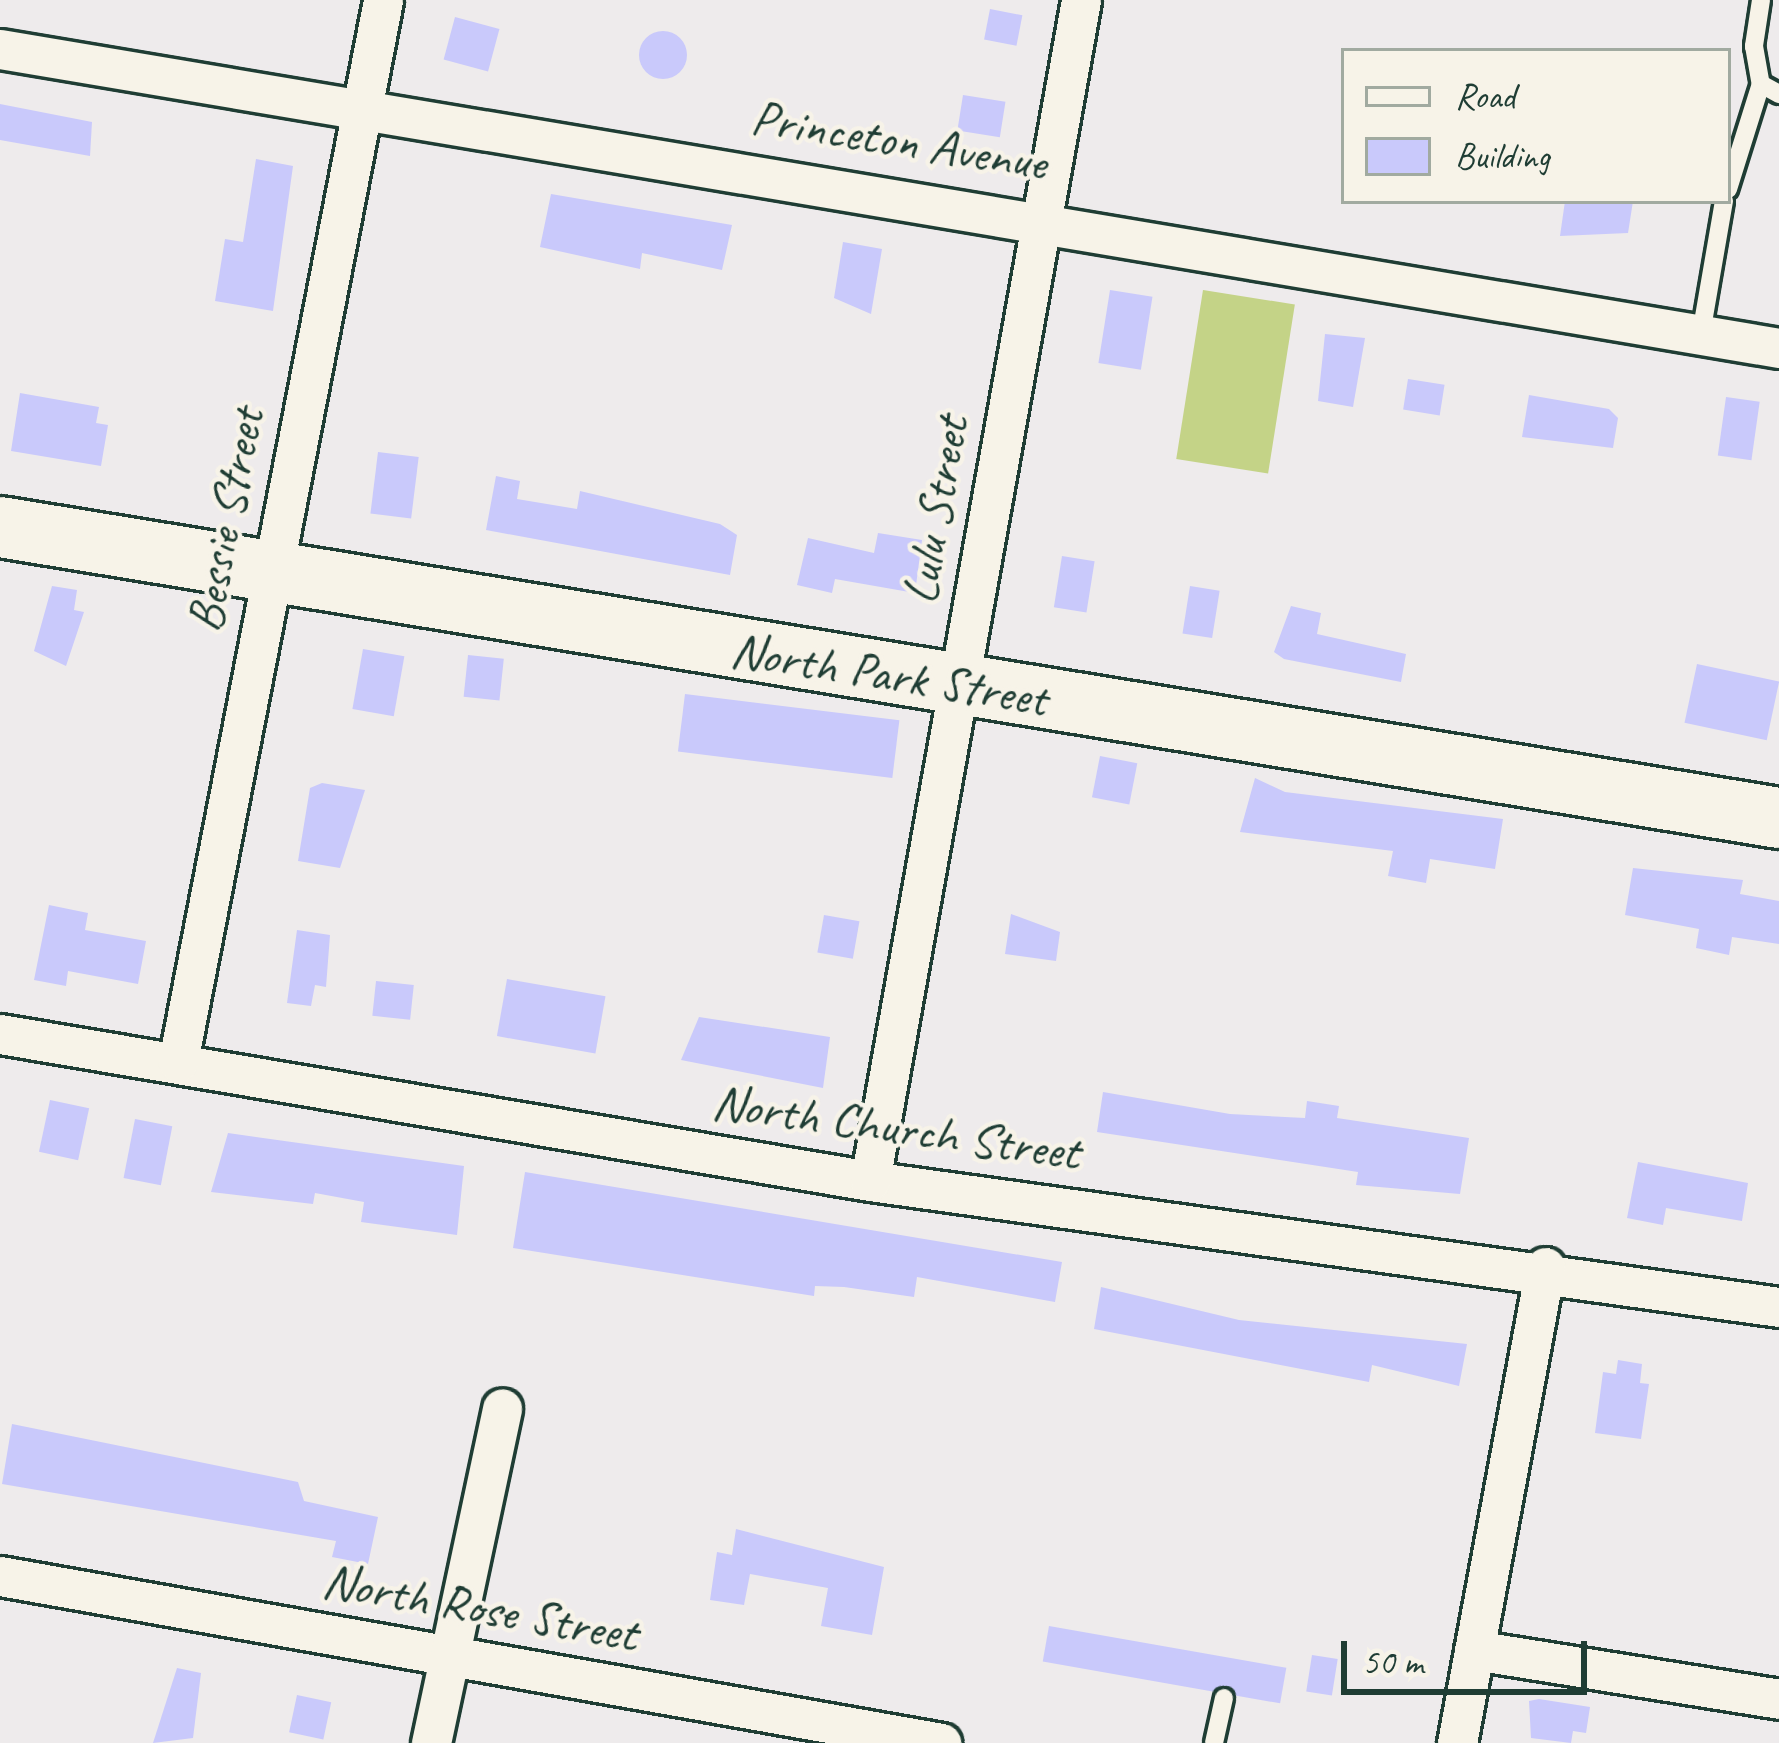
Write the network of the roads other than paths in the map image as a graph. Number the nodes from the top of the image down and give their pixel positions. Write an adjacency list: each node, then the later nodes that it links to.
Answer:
1 (383, 0): 6 (street, Bessie Street)
2 (1081, 0): 9 (street, Lulu Street)
3 (1761, 0): 5 (lane)
4 (0, 49): 6 (street, Princeton Avenue)
5 (1770, 89): 7 (lane)
6 (361, 109): 9 (street, Princeton Avenue); 13 (street, Bessie Street)
7 (1731, 182)
8 (1723, 204): 10 (lane)
9 (1042, 218): 10 (street, Princeton Avenue); 14 (street, Lulu Street)
10 (1701, 334): 11 (street, Princeton Avenue)
11 (1779, 348)
12 (0, 527): 13 (main road, North Park Street)
13 (269, 571): 14 (main road, North Park Street); 17 (street, Bessie Street)
14 (958, 686): 15 (main road, North Park Street); 18 (street, Lulu Street)
15 (1779, 818)
16 (0, 1034): 17 (street, North Church Street)
17 (178, 1062): 18 (street, North Church Street)
18 (870, 1181): 19 (street, North Church Street)
19 (1544, 1267): 20 (street, North Church Street); 23 (street)
20 (1779, 1307)
21 (502, 1408): 24 (street)
22 (0, 1576): 24 (street, North Rose Street)
23 (1474, 1650): 26 (street); 30 (street)
24 (447, 1655): 27 (street); 28 (street, North Rose Street)
25 (1224, 1698): 29 (lane)
26 (1779, 1699)
27 (431, 1743)
28 (941, 1743)
29 (1214, 1743)
30 (1457, 1743)

